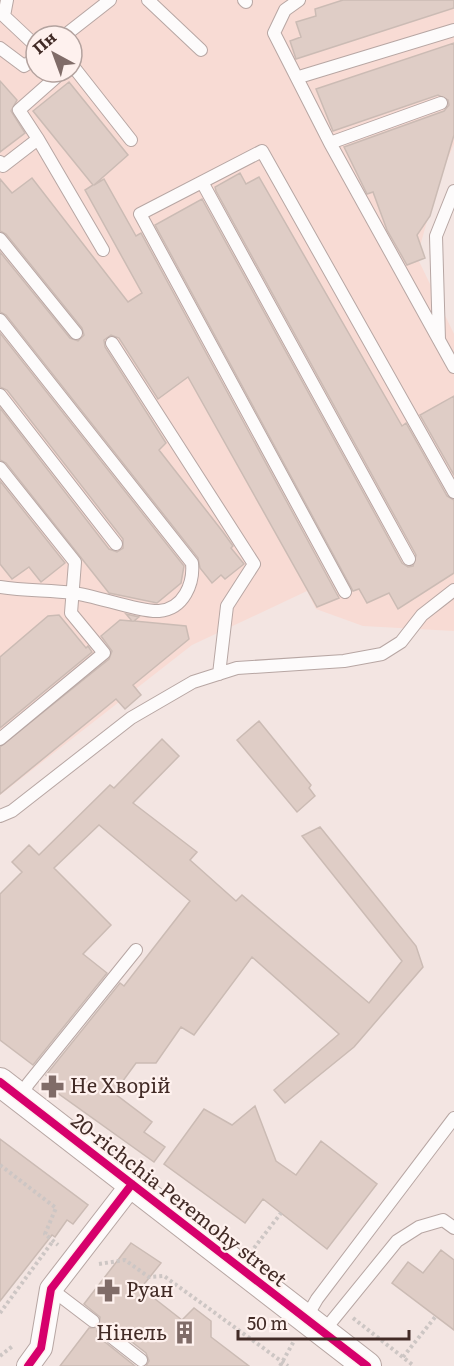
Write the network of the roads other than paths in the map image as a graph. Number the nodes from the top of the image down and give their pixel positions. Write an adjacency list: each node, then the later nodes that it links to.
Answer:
1 (7, 0): 7 (lane)
2 (110, 0): 5 (lane)
3 (148, 0): 9 (lane)
4 (299, 0): 11 (lane)
5 (79, 24)
6 (454, 30): 11 (lane)
7 (24, 35)
8 (0, 48): 10 (lane)
9 (201, 50)
10 (24, 66)
11 (299, 77): 17 (lane)
12 (84, 80): 16 (lane)
13 (48, 84): 15 (lane)
14 (441, 103): 17 (lane)
15 (38, 139): 18 (lane); 22 (lane)
16 (131, 140)
17 (330, 143): 25 (lane)
18 (0, 162)
19 (202, 182): 30 (lane); 32 (lane); 35 (lane)
20 (454, 191): 25 (lane)
21 (0, 239): 24 (lane)
22 (103, 250)
23 (0, 320): 36 (lane)
24 (76, 333)
25 (439, 340): 27 (lane)
26 (112, 343): 37 (lane)
27 (454, 367)
28 (0, 395): 31 (lane)
29 (0, 468): 36 (lane)
30 (454, 492)
31 (116, 544)
32 (409, 559)
33 (0, 587): 36 (lane)
34 (454, 590): 37 (lane)
35 (345, 592)
36 (74, 593): 38 (lane)
37 (219, 674): 39 (lane)
38 (0, 739)
39 (0, 816)
40 (136, 950): 41 (lane)
41 (10, 1090): 43 (street, 20-richchia Peremohy street)
42 (454, 1118): 47 (lane)
43 (132, 1184): 45 (street); 47 (street, 20-richchia Peremohy street)
44 (454, 1228): 47 (lane)
45 (51, 1289): 46 (lane); 50 (street)
46 (93, 1321)
47 (315, 1325): 51 (street, 20-richchia Peremohy street)
48 (105, 1332): 49 (lane)
49 (141, 1360)
50 (28, 1366)
51 (367, 1366)

